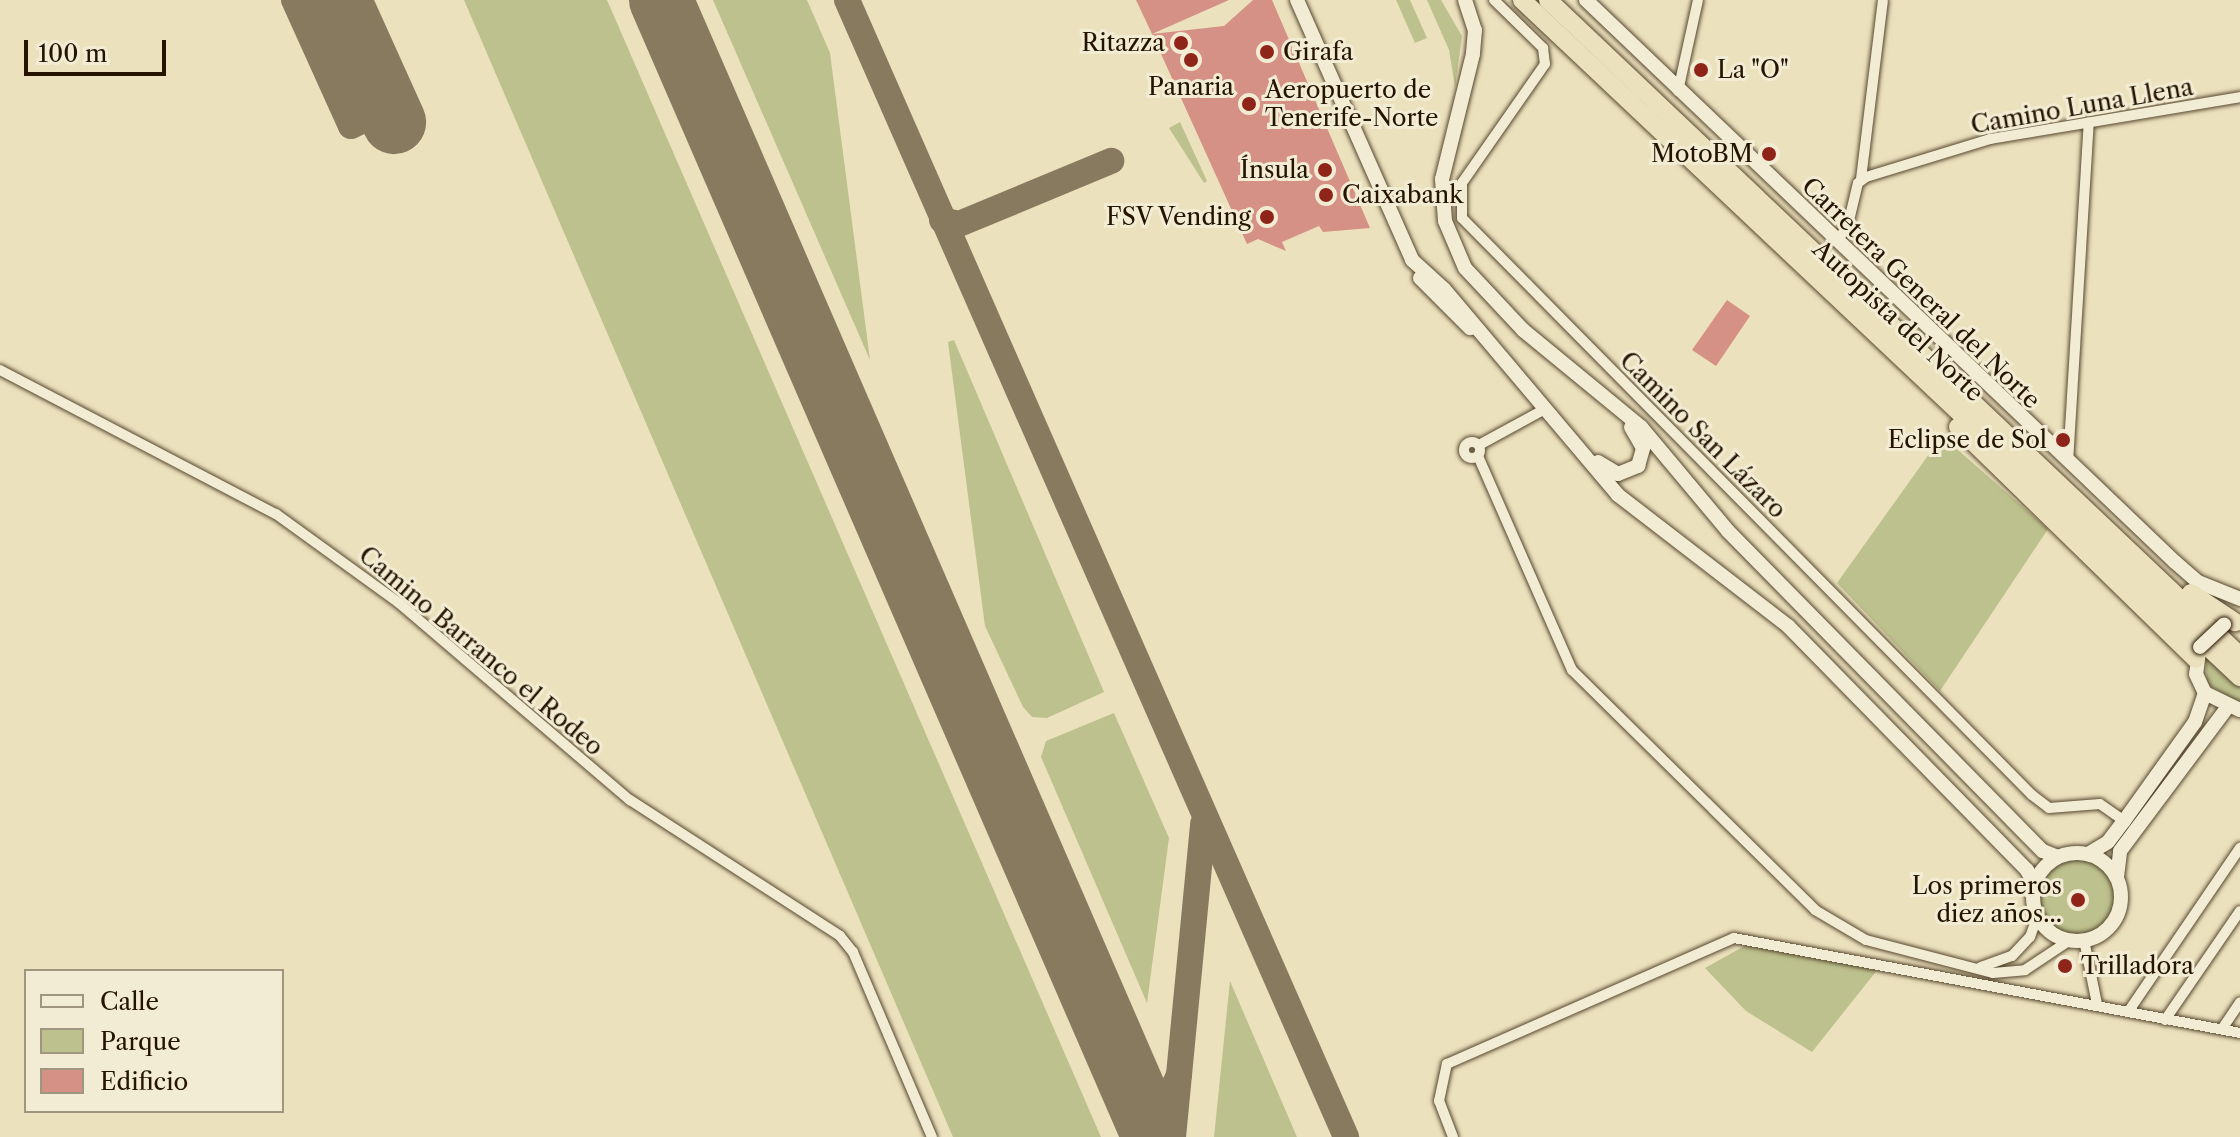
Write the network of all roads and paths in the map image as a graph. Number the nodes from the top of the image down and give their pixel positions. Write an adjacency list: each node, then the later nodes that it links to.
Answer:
1 (1297, 0): 13 (main road)
2 (1465, 0): 20 (main road)
3 (1494, 0): 30 (street, Camino San Lázaro)
4 (1522, 0): 17 (highway, Autopista del Norte)
5 (1548, 0): 15 (highway, Autopista del Norte)
6 (1586, 0): 9 (main road, Carretera General del Norte)
7 (1698, 0): 9 (street)
8 (1883, 1): 12 (street)
9 (1677, 93): 14 (main road, Carretera General del Norte)
10 (2240, 97): 11 (street, Camino Luna Llena)
11 (2089, 123): 12 (street, Camino Luna Llena); 22 (street)
12 (1861, 179): 14 (street)
13 (1395, 226): 16 (main road); 16 (main road)
14 (1835, 241): 22 (main road, Carretera General del Norte)
15 (1851, 286): 24 (highway); 26 (highway, Autopista del Norte)
16 (1488, 345): 19 (main road)
17 (1892, 349): 25 (highway); 27 (highway, Autopista del Norte)
18 (0, 370): 46 (street, Camino Barranco el Rodeo)
19 (1547, 408): 21 (main road); 39 (street)
20 (1622, 413): 21 (main road); 33 (main road)
21 (1571, 437): 35 (main road)
22 (2068, 462): 23 (main road, Carretera General del Norte)
23 (2240, 599)
24 (2233, 623): 25 (main road, bridge)
25 (2198, 653): 28 (main road)
26 (2240, 656)
27 (2240, 677)
28 (2205, 693): 29 (main road); 30 (main road)
29 (2233, 709): 34 (main road)
30 (2124, 821): 32 (main road)
31 (2240, 848): 42 (street)
32 (2088, 854): 33 (main road); 34 (main road)
33 (2058, 857): 35 (main road)
34 (2117, 877): 38 (main road)
35 (2035, 886): 37 (main road)
36 (2240, 911): 43 (street)
37 (2038, 915): 38 (main road); 39 (street)
38 (2077, 940): 39 (street); 41 (street)
39 (1979, 967)
40 (2240, 1002): 44 (street)
41 (2097, 1004): 42 (street); 47 (street)
42 (2128, 1012): 43 (street)
43 (2165, 1020): 44 (street)
44 (2222, 1029): 45 (street)
45 (2240, 1033)
46 (932, 1137)
47 (1453, 1137)

